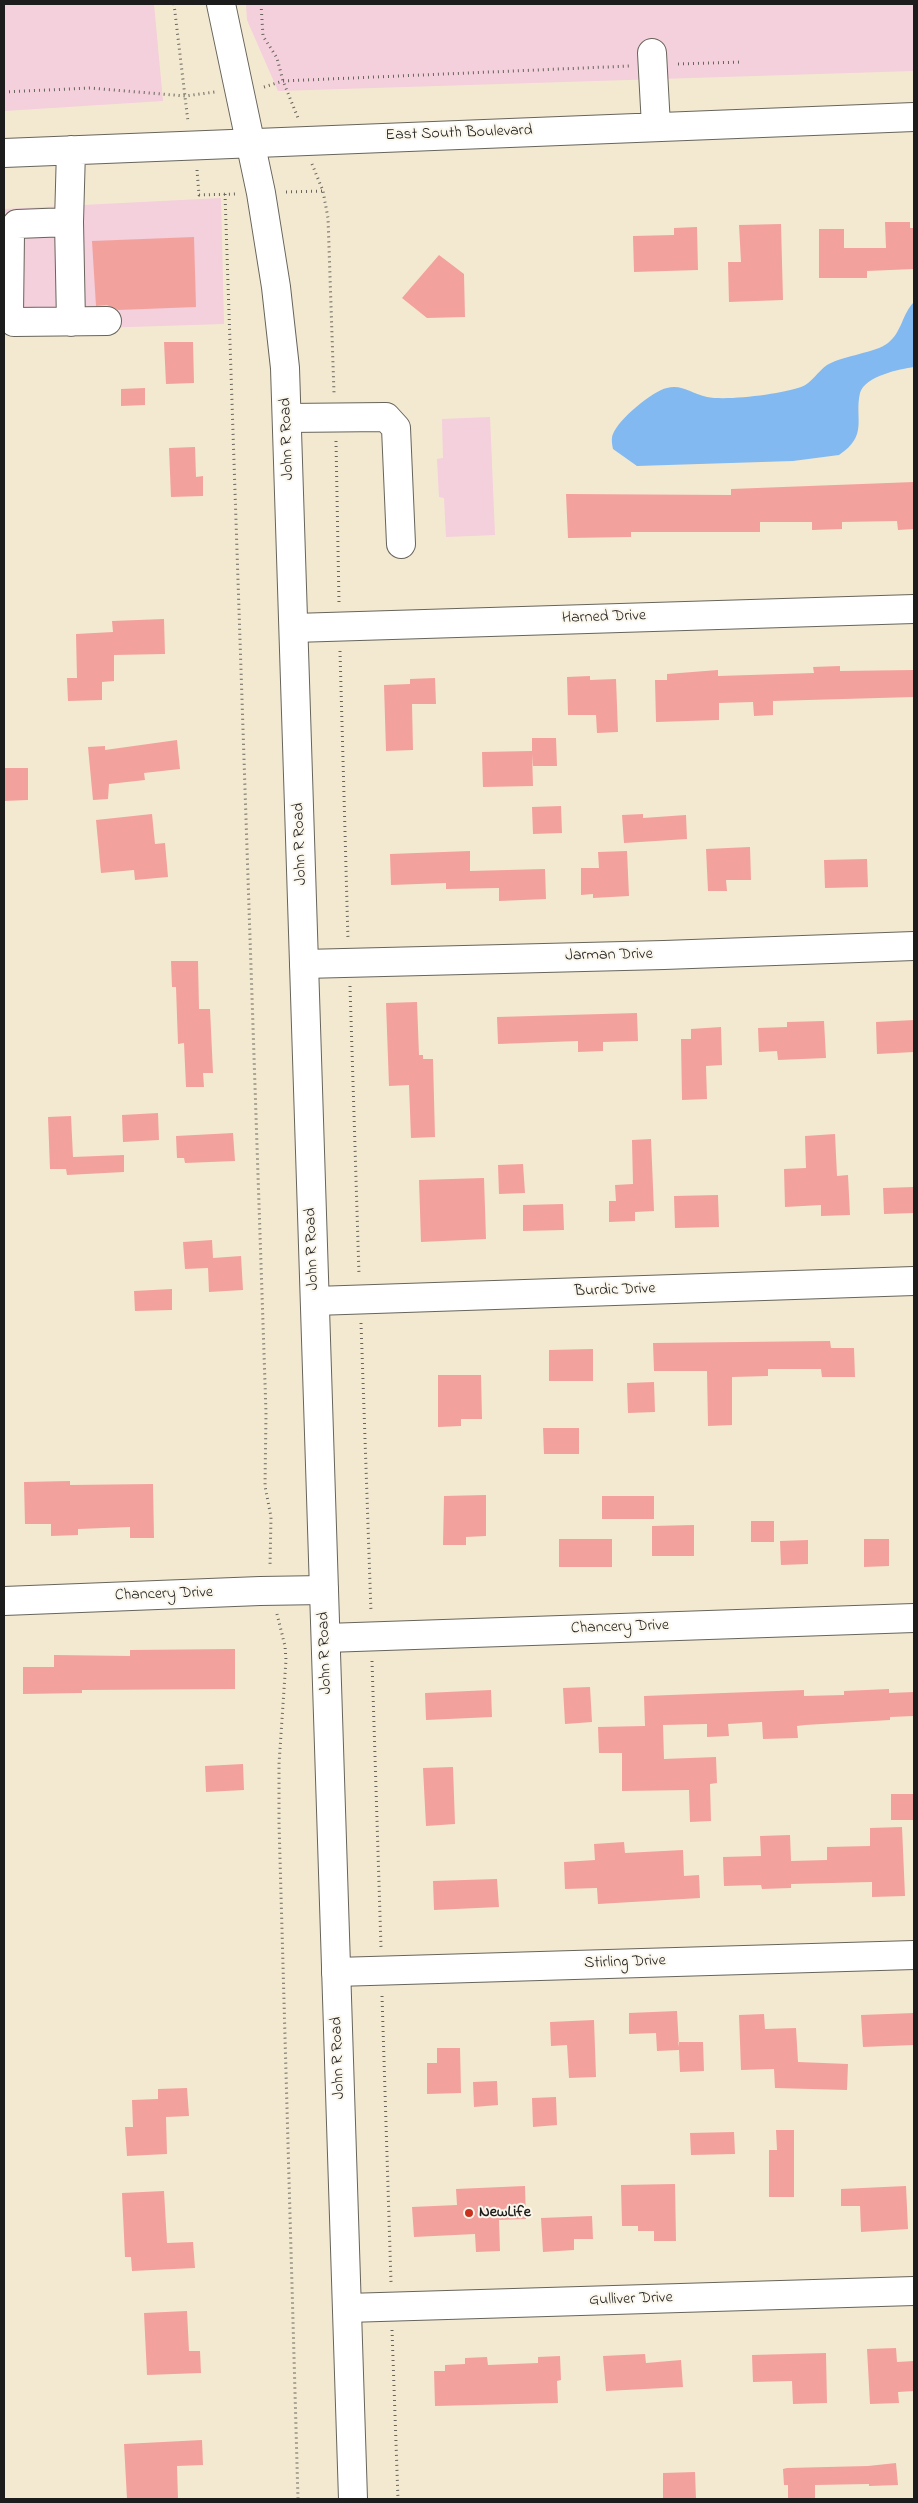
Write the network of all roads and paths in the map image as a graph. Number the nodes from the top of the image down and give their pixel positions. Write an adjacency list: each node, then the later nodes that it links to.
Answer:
1 (174, 4): 10 (path)
2 (221, 4): 15 (street, John R Road)
3 (261, 4): 6 (path)
4 (652, 59): 5 (path); 6 (path); 14 (street)
5 (742, 62)
6 (283, 81): 7 (path); 11 (path)
7 (265, 86)
8 (4, 92): 10 (path)
9 (201, 94): 10 (path)
10 (185, 96): 12 (path)
11 (294, 107)
12 (187, 113)
13 (914, 117): 14 (street, East South Boulevard)
14 (656, 126): 15 (street, East South Boulevard)
15 (250, 142): 16 (street, East South Boulevard); 26 (street, John R Road)
16 (71, 150): 17 (street, East South Boulevard); 23 (street)
17 (4, 153)
18 (315, 171): 20 (path)
19 (197, 176): 21 (path)
20 (299, 191)
21 (225, 194): 22 (path); 39 (path)
22 (234, 194)
23 (69, 222): 25 (street); 25 (street)
24 (107, 321): 25 (street)
25 (71, 322)
26 (287, 418): 27 (street); 29 (street, John R Road)
27 (401, 544)
28 (914, 609): 29 (street, Harned Drive)
29 (294, 628): 33 (street, John R Road)
30 (340, 648): 31 (path)
31 (348, 941)
32 (914, 946): 33 (street, Jarman Drive)
33 (304, 964): 37 (street, John R Road)
34 (350, 984): 35 (path)
35 (360, 1276)
36 (914, 1281): 37 (street, Burdic Drive)
37 (315, 1301): 40 (street, John R Road)
38 (361, 1320): 43 (path)
39 (270, 1560)
40 (324, 1590): 41 (street, Chancery Drive); 45 (street, John R Road)
41 (4, 1601)
42 (276, 1611): 55 (path)
43 (371, 1614)
44 (914, 1618): 45 (street, Chancery Drive)
45 (326, 1638): 49 (street, John R Road)
46 (372, 1657): 47 (path)
47 (381, 1949)
48 (914, 1955): 49 (street, Stirling Drive)
49 (336, 1972): 53 (street, John R Road)
50 (382, 1992): 51 (path)
51 (391, 2283)
52 (914, 2291): 53 (street, Gulliver Drive)
53 (347, 2308): 56 (street, John R Road)
54 (392, 2328): 57 (path)
55 (298, 2499)
56 (353, 2499)
57 (398, 2499)

